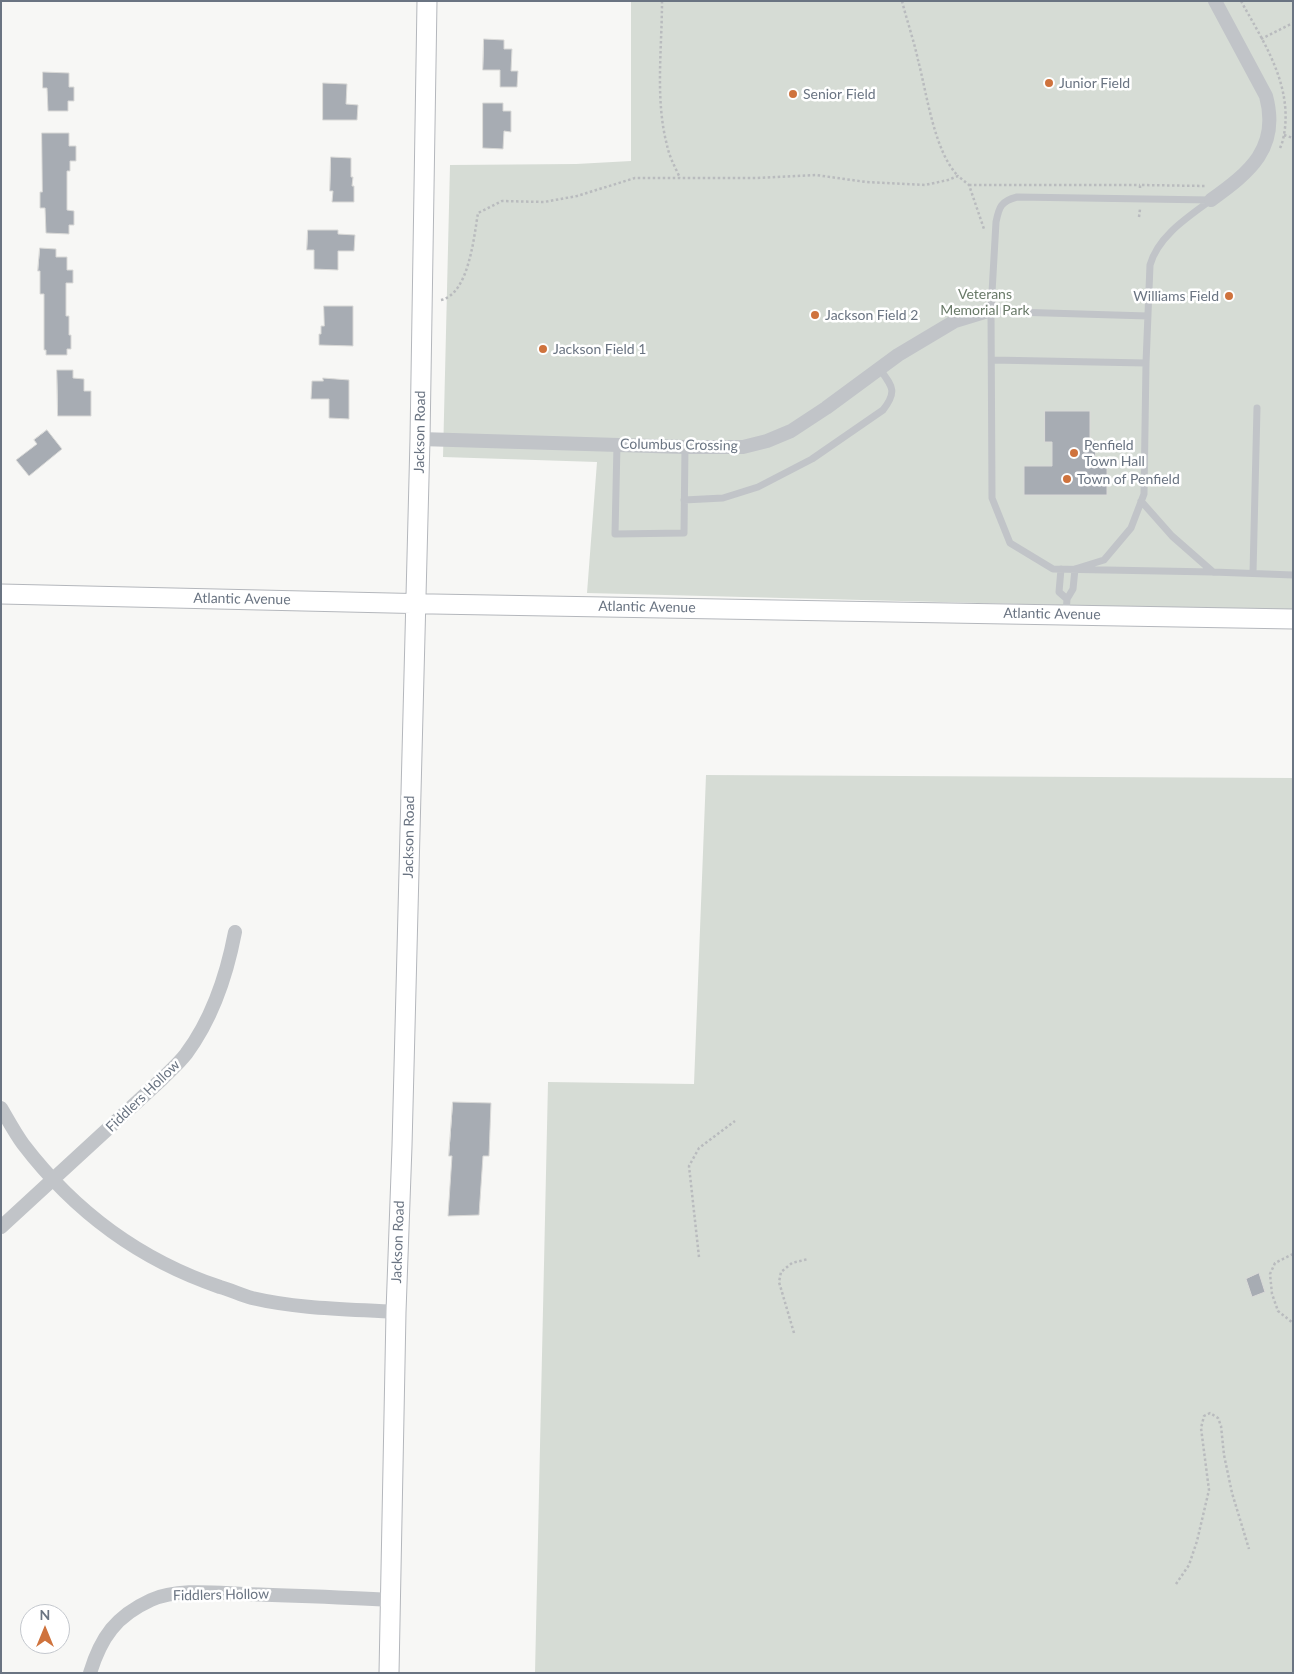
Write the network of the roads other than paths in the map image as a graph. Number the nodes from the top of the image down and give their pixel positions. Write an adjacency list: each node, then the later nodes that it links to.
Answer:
1 (427, 1): 10 (street, Jackson Road)
2 (1215, 1): 3 (street)
3 (1209, 193): 4 (lane); 5 (lane)
4 (991, 310): 5 (lane); 6 (lane); 8 (street, Columbus Crossing)
5 (1148, 316): 7 (lane)
6 (992, 360): 7 (lane); 15 (lane)
7 (1146, 363): 14 (lane)
8 (880, 368): 12 (street, Columbus Crossing); 13 (lane)
9 (1256, 408): 18 (lane)
10 (420, 439): 11 (street, Columbus Crossing); 21 (street, Jackson Road)
11 (617, 445): 12 (street, Columbus Crossing); 13 (lane)
12 (685, 447): 13 (lane)
13 (684, 500)
14 (1141, 501): 16 (lane); 17 (lane)
15 (1060, 569): 16 (lane); 22 (lane)
16 (1075, 569): 17 (lane); 22 (lane)
17 (1213, 572): 18 (lane)
18 (1253, 573): 19 (lane)
19 (1293, 575)
20 (1, 594): 21 (street, Atlantic Avenue)
21 (414, 603): 22 (street, Atlantic Avenue); 28 (street, Jackson Road)
22 (1066, 606): 23 (street, Atlantic Avenue)
23 (1293, 619)
24 (235, 932): 26 (street, Fiddlers Hollow)
25 (1, 1108): 26 (street)
26 (54, 1180): 27 (street, Fiddlers Hollow); 28 (street)
27 (1, 1227)
28 (396, 1312): 29 (street, Jackson Road)
29 (391, 1600): 30 (street, Fiddlers Hollow); 31 (street, Jackson Road)
30 (90, 1673)
31 (389, 1673)

